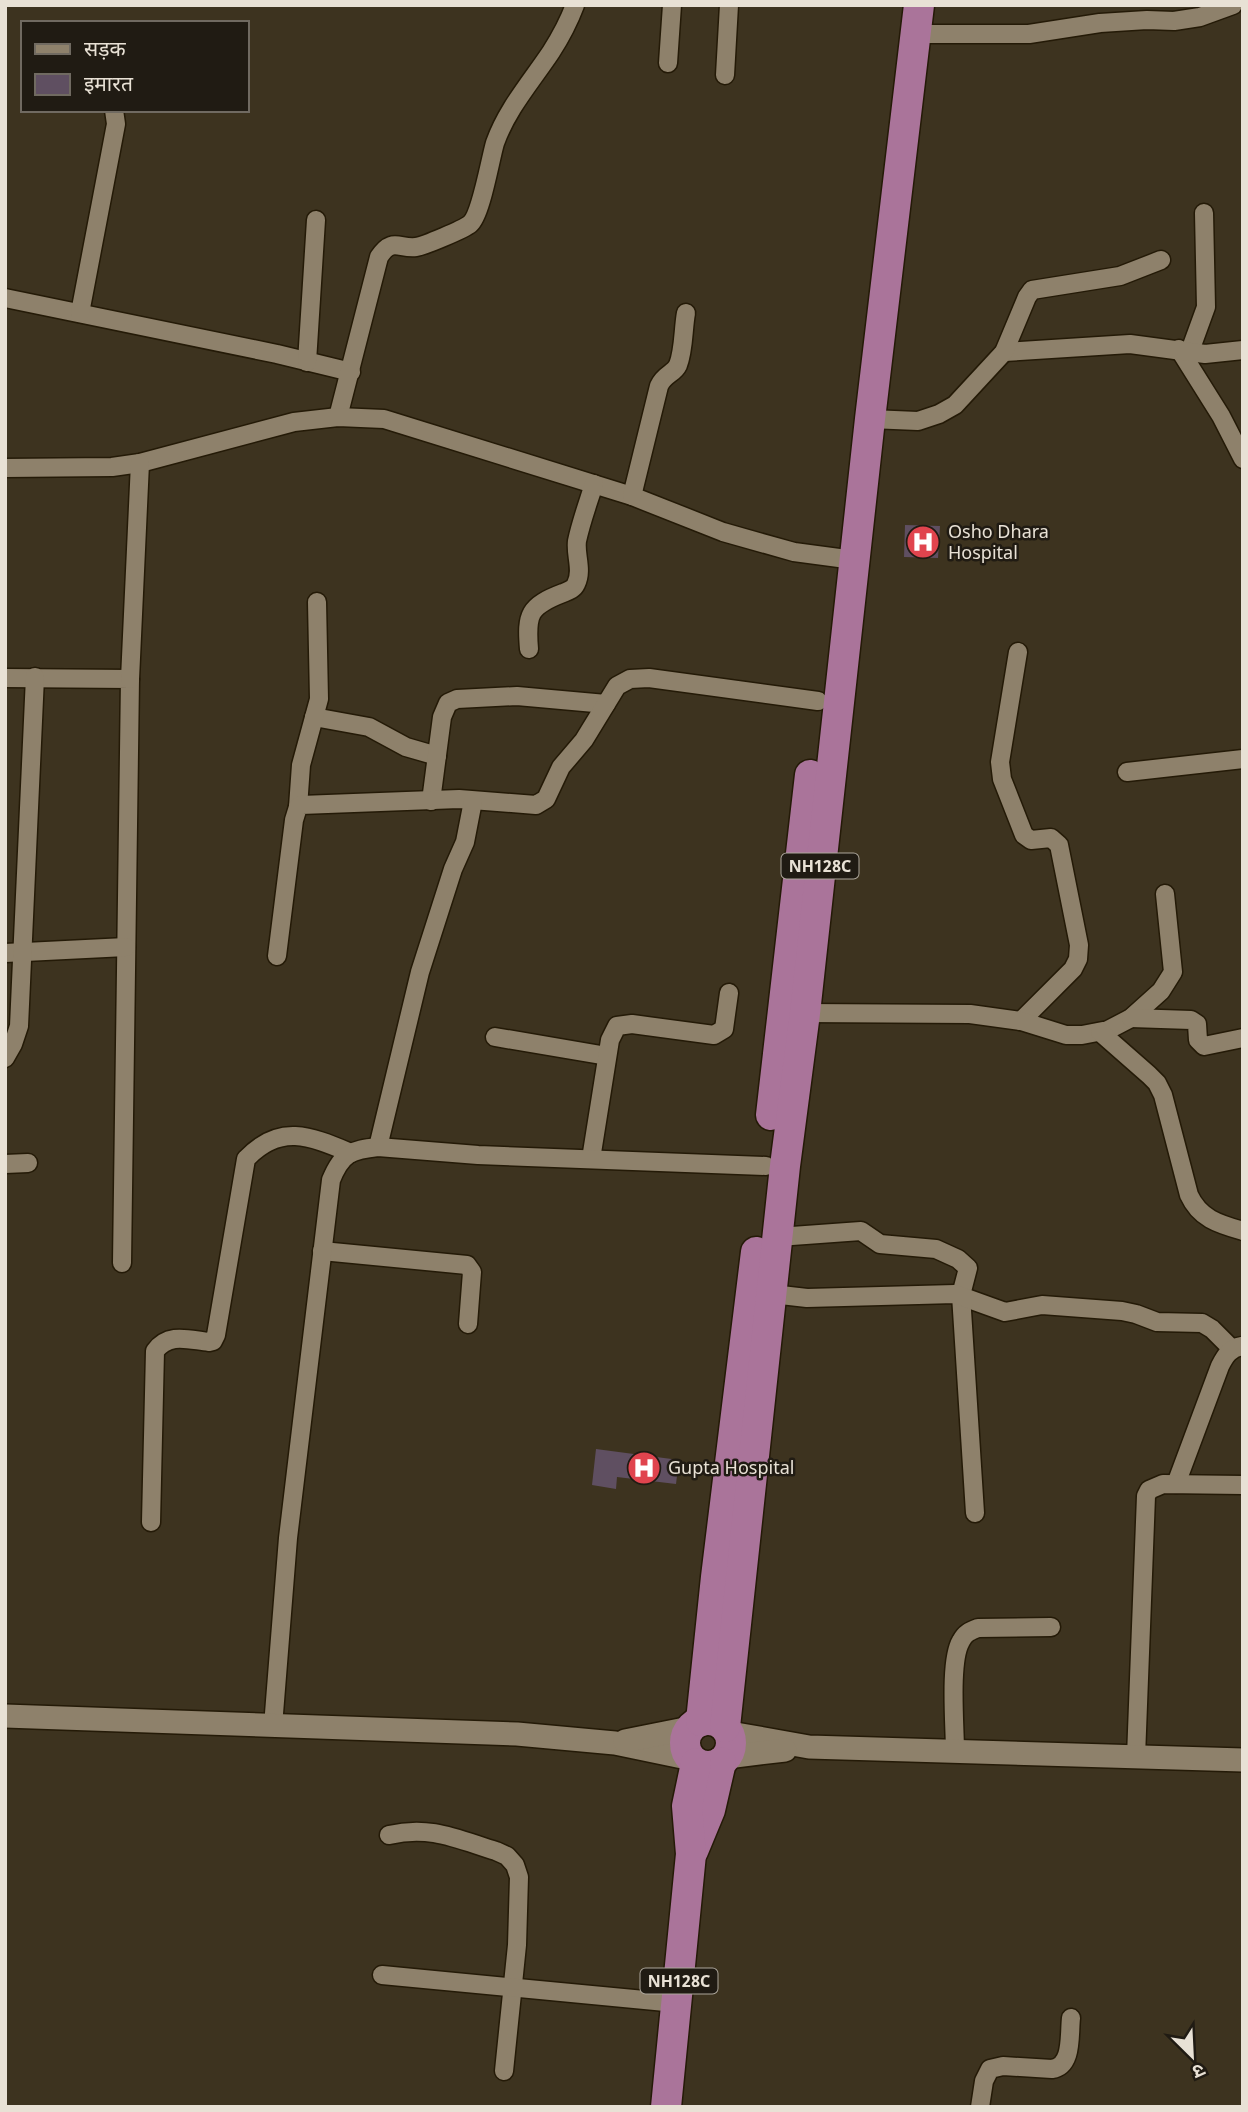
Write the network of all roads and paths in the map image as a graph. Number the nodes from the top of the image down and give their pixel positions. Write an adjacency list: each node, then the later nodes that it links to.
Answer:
1 (575, 5): 21 (street)
2 (672, 5): 8 (street)
3 (729, 5): 9 (street)
4 (901, 5): 29 (highway, NH128C)
5 (919, 5): 7 (highway, NH128C)
6 (1233, 5): 7 (street)
7 (915, 34): 23 (highway, NH128C)
8 (668, 63)
9 (725, 75)
10 (114, 112): 15 (street)
11 (1204, 213): 17 (street)
12 (316, 220): 20 (street)
13 (1161, 260): 19 (street)
14 (5, 298): 15 (street)
15 (80, 313): 20 (street)
16 (685, 313): 28 (street)
17 (1184, 350): 18 (street); 19 (street); 24 (street)
18 (1243, 350)
19 (1004, 352): 23 (street)
20 (307, 362): 21 (street)
21 (351, 372): 22 (street)
22 (338, 417): 25 (street); 27 (street)
23 (870, 419): 29 (highway, NH128C)
24 (1243, 459)
25 (140, 463): 26 (street); 35 (street)
26 (5, 468)
27 (594, 484): 28 (street); 31 (street)
28 (632, 496): 29 (street)
29 (844, 560): 36 (highway, NH128C); 50 (highway, NH128C)
30 (317, 603): 38 (street)
31 (529, 649)
32 (1018, 652): 52 (street)
33 (34, 677): 34 (street); 35 (street); 47 (street)
34 (5, 678)
35 (130, 679): 46 (street)
36 (818, 702): 37 (street); 63 (highway, NH128C)
37 (606, 704): 39 (street); 42 (street)
38 (314, 718): 39 (street); 44 (street)
39 (437, 756): 43 (street)
40 (1243, 759): 41 (street)
41 (1127, 772)
42 (473, 800): 43 (street); 58 (street)
43 (431, 801): 44 (street)
44 (298, 807): 48 (street)
45 (1165, 894): 51 (street)
46 (126, 947): 47 (street); 67 (street)
47 (13, 953): 57 (street)
48 (277, 956)
49 (729, 993): 56 (street)
50 (804, 1013): 52 (street); 65 (highway, NH128C)
51 (1131, 1018): 53 (street); 55 (street)
52 (1021, 1021): 53 (street)
53 (1100, 1032): 64 (street)
54 (495, 1037): 56 (street)
55 (1243, 1038)
56 (607, 1056): 60 (street)
57 (5, 1058)
58 (378, 1147): 59 (street); 60 (street)
59 (351, 1153): 66 (street); 75 (street)
60 (591, 1158): 63 (street)
61 (5, 1164): 62 (street)
62 (28, 1164)
63 (766, 1166): 79 (highway, NH128C)
64 (1243, 1231)
65 (778, 1237): 68 (highway, NH128C); 69 (street)
66 (323, 1251): 70 (street); 78 (street)
67 (122, 1263)
68 (772, 1294): 69 (street); 79 (highway, NH128C)
69 (961, 1295): 71 (street); 74 (street)
70 (468, 1324)
71 (1238, 1347): 72 (street)
72 (1176, 1484): 73 (street); 81 (street)
73 (1243, 1485)
74 (975, 1513)
75 (151, 1522)
76 (1051, 1627): 80 (street)
77 (5, 1716): 78 (street)
78 (273, 1726): 79 (street)
79 (710, 1744): 80 (street); 86 (highway, NH128C)
80 (955, 1752): 81 (street)
81 (1136, 1757): 82 (street)
82 (1243, 1760)
83 (389, 1835): 85 (street)
84 (382, 1975): 85 (street)
85 (513, 1988): 86 (street); 88 (street)
86 (676, 2003): 89 (highway, NH128C)
87 (1071, 2018): 90 (street)
88 (504, 2071)
89 (666, 2107)
90 (980, 2107)

